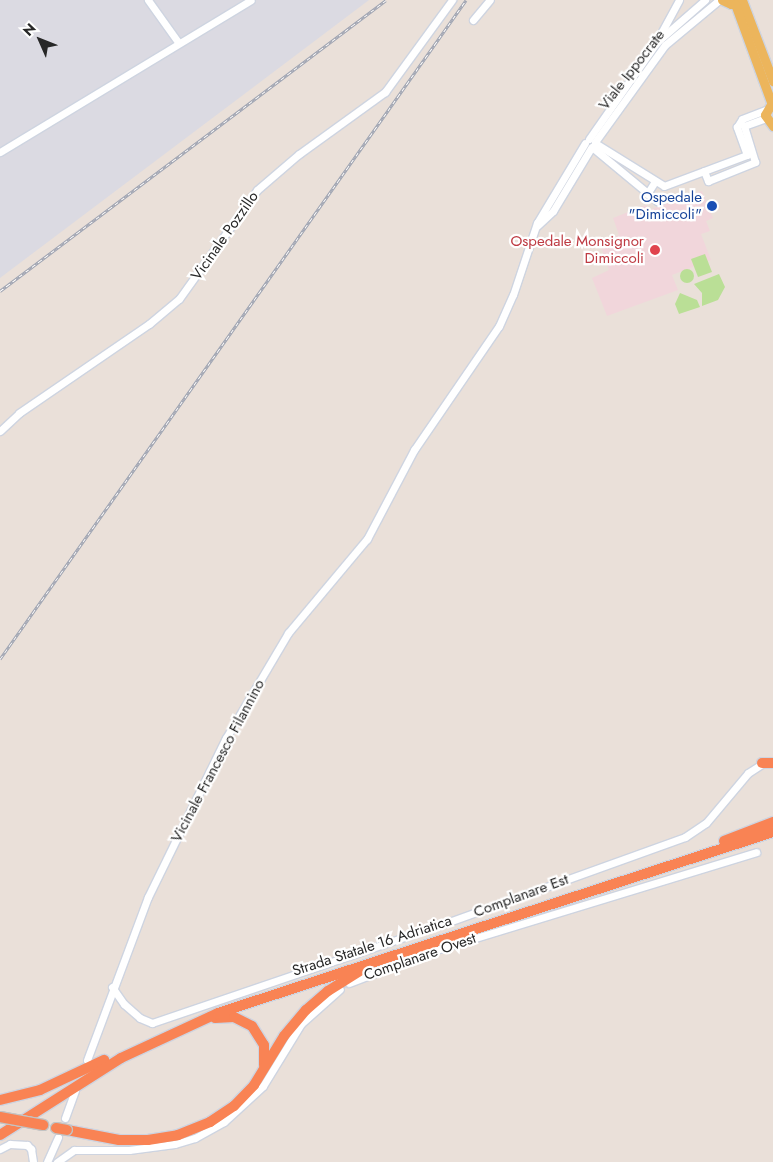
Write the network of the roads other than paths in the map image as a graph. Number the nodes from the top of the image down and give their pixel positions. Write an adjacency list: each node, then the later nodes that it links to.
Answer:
1 (148, 0): 12 (street)
2 (251, 0): 12 (street)
3 (452, 0): 25 (street, Vicinale Pozzillo)
4 (490, 0): 10 (street)
5 (679, 0): 9 (street)
6 (705, 0): 11 (street, Viale Ippocrate)
7 (721, 0): 8 (main road, Viale Ippocrate); 18 (street, Viale Ippocrate)
8 (739, 1): 14 (main road); 15 (main road)
9 (673, 11): 11 (street); 13 (street)
10 (473, 20)
11 (682, 21): 13 (street, Viale Ippocrate)
12 (178, 42): 19 (street)
13 (657, 42): 18 (street, Viale Ippocrate)
14 (773, 81)
15 (772, 101): 16 (main road)
16 (766, 114): 17 (main road); 20 (street); 20 (street)
17 (773, 126)
18 (591, 144): 21 (street); 22 (street); 24 (street, Viale Ippocrate)
19 (0, 152)
20 (704, 172): 21 (street)
21 (655, 181): 22 (street)
22 (648, 194): 23 (street)
23 (661, 200)
24 (536, 226): 33 (street, Vicinale Francesco Filannino)
25 (0, 431)
26 (773, 759): 27 (street, Complanare Est)
27 (768, 763): 33 (street, Complanare Est)
28 (773, 823): 31 (highway, Strada Statale 16 Adriatica)
29 (773, 832): 31 (highway, Strada Statale 16 Adriatica)
30 (756, 852): 48 (street, Complanare Ovest)
31 (586, 889): 32 (highway, Strada Statale 16 Adriatica); 36 (highway, Strada Statale 16 Adriatica)
32 (412, 948): 34 (highway, Strada Statale 16 Adriatica); 37 (highway)
33 (112, 987): 35 (street, Vicinale Francesco Filannino)
34 (156, 1040): 37 (highway); 44 (highway, Strada Statale 16 Adriatica)
35 (87, 1060)
36 (105, 1060): 39 (highway); 42 (highway, Strada Statale 16 Adriatica)
37 (263, 1071): 43 (highway, bridge)
38 (75, 1091): 41 (street)
39 (0, 1100)
40 (0, 1117): 43 (highway, bridge)
41 (65, 1118)
42 (0, 1128)
43 (57, 1133): 47 (street)
44 (0, 1135)
45 (0, 1149): 46 (street)
46 (33, 1162)
47 (48, 1162)
48 (57, 1162)

